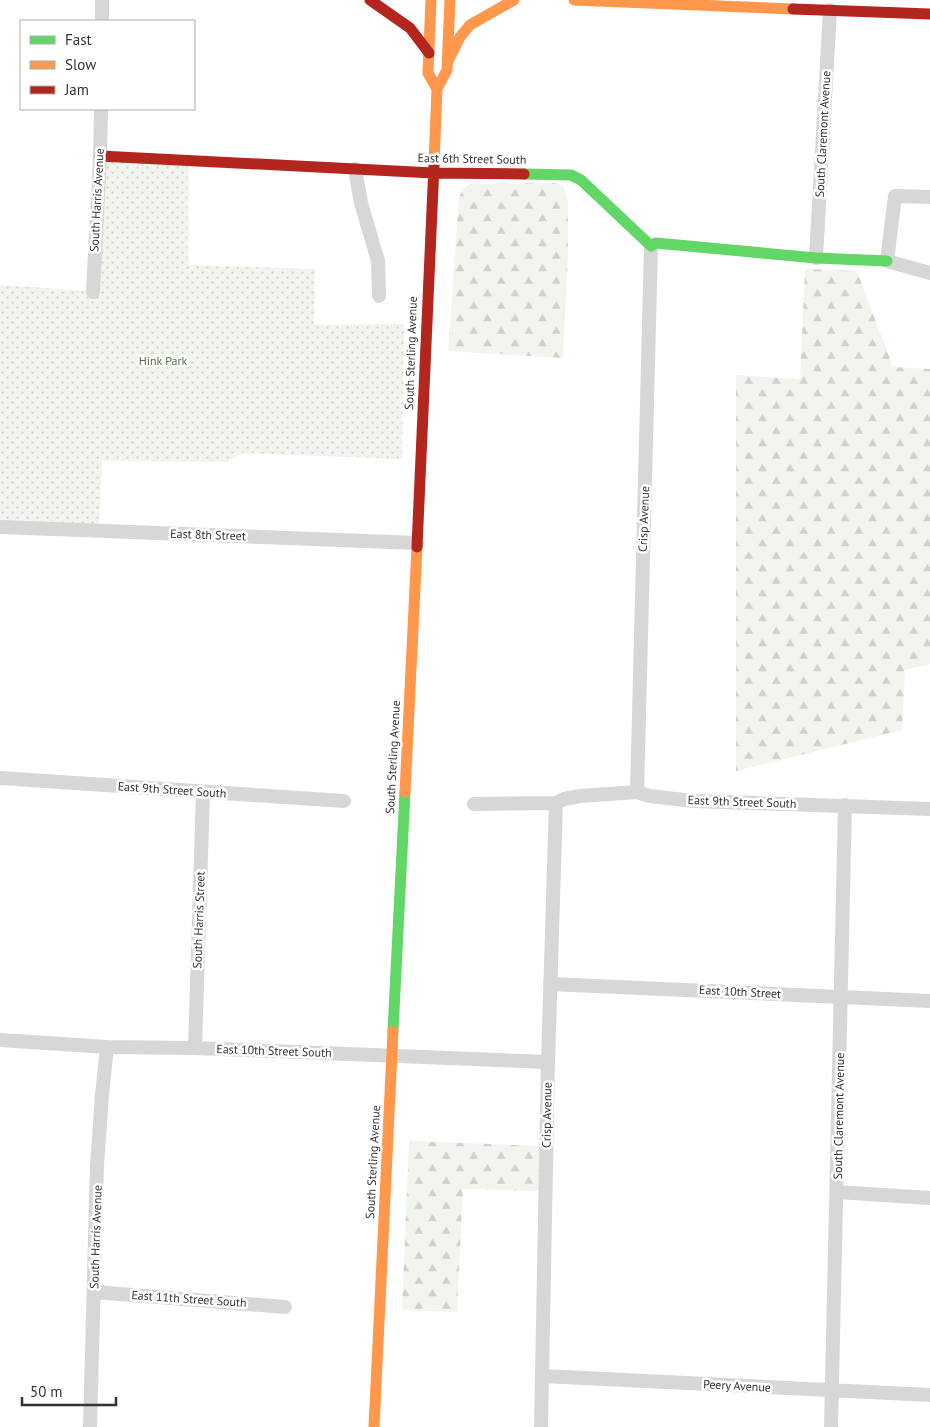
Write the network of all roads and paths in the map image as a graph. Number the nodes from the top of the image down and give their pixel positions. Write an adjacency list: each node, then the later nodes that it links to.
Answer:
1 (102, 0): 9 (street)
2 (370, 0): 10 (main road)
3 (431, 0): 10 (main road, South Sterling Avenue)
4 (450, 0): 11 (main road, South Sterling Avenue)
5 (514, 0): 11 (main road)
6 (574, 0): 7 (main road)
7 (830, 10): 8 (main road); 19 (street, South Claremont Avenue)
8 (930, 14)
9 (102, 20)
10 (429, 53): 12 (main road, South Sterling Avenue)
11 (448, 61): 12 (main road, South Sterling Avenue)
12 (437, 89): 16 (main road, South Sterling Avenue)
13 (101, 110): 14 (street, South Harris Avenue)
14 (100, 156): 15 (main road, East 6th Street South); 22 (street, South Harris Avenue)
15 (355, 169): 16 (main road, East 6th Street South); 23 (street)
16 (433, 173): 18 (main road, East 6th Street South); 25 (main road, South Sterling Avenue)
17 (930, 197): 20 (street)
18 (651, 246): 19 (main road); 28 (street, Crisp Avenue)
19 (816, 258): 20 (main road)
20 (887, 261): 21 (street)
21 (930, 272)
22 (93, 292)
23 (379, 296)
24 (0, 527): 25 (street, East 8th Street)
25 (417, 543): 40 (main road, South Sterling Avenue)
26 (0, 778): 27 (street, East 9th Street South)
27 (203, 792): 29 (street, East 9th Street South); 39 (street, South Harris Street)
28 (637, 792): 30 (street, East 9th Street South); 32 (street, East 9th Street South)
29 (344, 801)
30 (556, 803): 31 (street, East 9th Street South); 34 (street, Crisp Avenue)
31 (474, 804)
32 (845, 805): 33 (street, East 9th Street South); 35 (street, South Claremont Avenue)
33 (930, 809)
34 (550, 984): 35 (street, East 10th Street); 41 (street, Crisp Avenue)
35 (841, 997): 36 (street, East 10th Street); 42 (street, South Claremont Avenue)
36 (930, 1001)
37 (0, 1040): 38 (street, East 10th Street South)
38 (107, 1047): 39 (street, East 10th Street South); 44 (street, South Harris Avenue)
39 (195, 1048): 40 (street, East 10th Street South)
40 (392, 1056): 41 (street, East 10th Street South); 50 (main road, South Sterling Avenue)
41 (548, 1062): 46 (street, Crisp Avenue)
42 (837, 1192): 43 (street); 47 (street, South Claremont Avenue)
43 (930, 1198)
44 (94, 1292): 45 (street, East 11th Street South); 49 (street, South Harris Avenue)
45 (285, 1307)
46 (543, 1376): 47 (street, Peery Avenue); 51 (street, Crisp Avenue)
47 (832, 1391): 48 (street, Peery Avenue); 52 (street, South Claremont Avenue)
48 (930, 1396)
49 (90, 1427)
50 (374, 1427)
51 (541, 1427)
52 (831, 1427)

